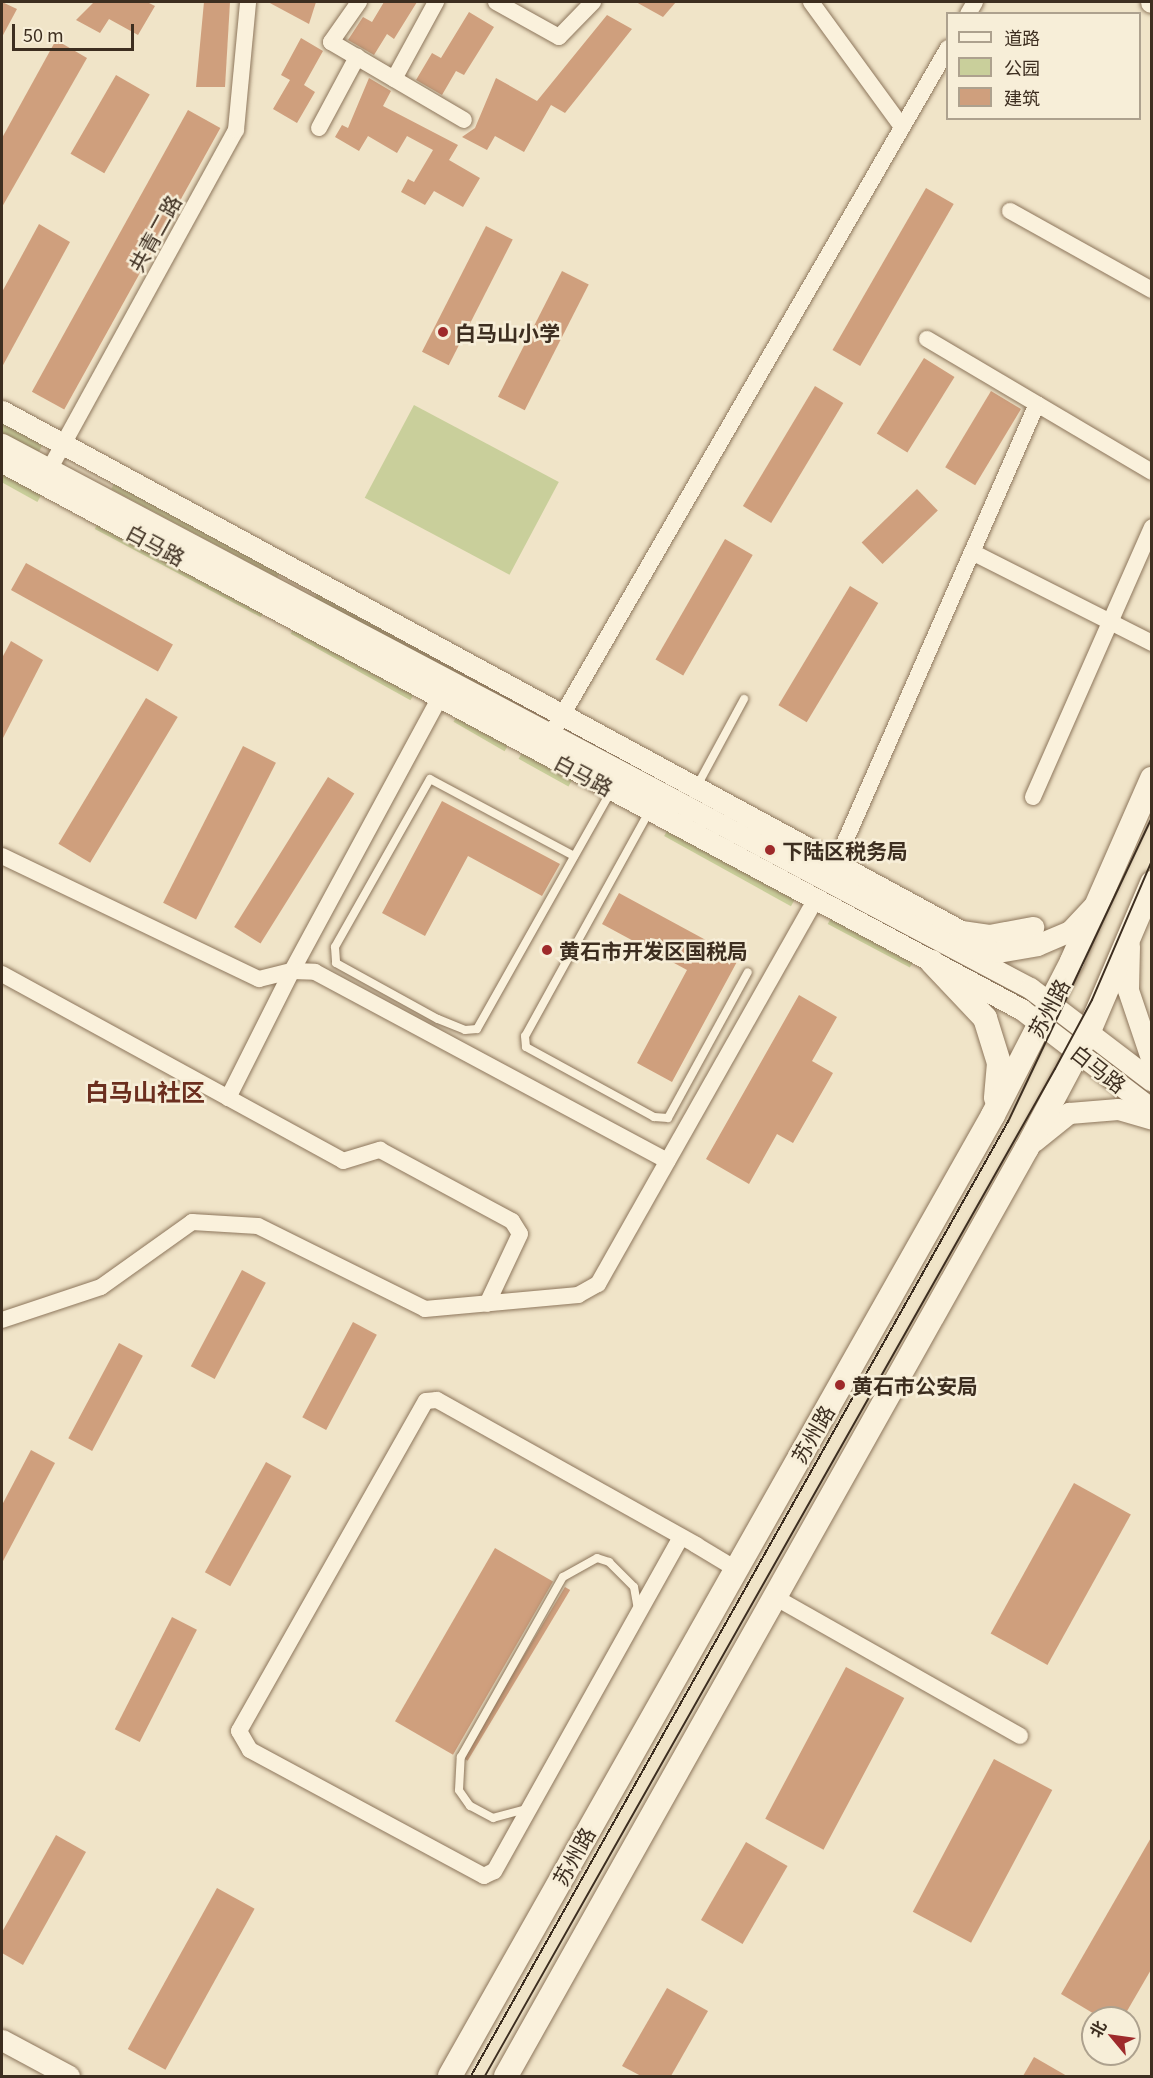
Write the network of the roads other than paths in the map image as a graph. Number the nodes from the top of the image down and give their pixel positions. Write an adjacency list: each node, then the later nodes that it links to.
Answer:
1 (248, 2): 19 (street, 共青二路)
2 (359, 2): 8 (street)
3 (436, 2): 9 (street)
4 (496, 2): 5 (street)
5 (593, 2)
6 (811, 2): 12 (street)
7 (946, 51): 12 (street)
8 (357, 57): 9 (street); 11 (street)
9 (394, 79): 10 (street)
10 (464, 120)
11 (319, 128)
12 (902, 128): 29 (street)
13 (1011, 211): 14 (street)
14 (1152, 290)
15 (927, 339): 16 (street)
16 (1037, 404): 22 (street); 24 (street)
17 (2, 411): 19 (street)
18 (2, 444): 21 (street, 白马路)
19 (64, 444): 21 (street, 共青二路); 29 (street)
20 (2, 462): 27 (street, 白马路)
21 (50, 470): 29 (street, 白马路)
22 (1152, 472)
23 (1152, 527): 25 (street)
24 (972, 552): 25 (street); 37 (street)
25 (1108, 623): 26 (street); 33 (street)
26 (1152, 643)
27 (440, 696): 31 (street, 白马路); 45 (street)
28 (744, 699): 32 (lane)
29 (557, 724): 32 (street)
30 (1152, 779): 40 (main road, 苏州路)
31 (612, 789): 34 (street, 白马路); 36 (lane)
32 (691, 796): 37 (street); 43 (street, 白马路)
33 (1033, 796)
34 (650, 809): 39 (street, 白马路); 46 (lane)
35 (2, 856): 45 (street)
36 (574, 856): 36 (lane)
37 (836, 862): 41 (street)
38 (1152, 883): 42 (main road, 苏州路)
39 (814, 900): 44 (street, 白马路); 57 (street)
40 (1098, 900): 43 (street); 48 (main road, 苏州路)
41 (1033, 927)
42 (1130, 932): 49 (main road, 苏州路); 50 (street)
43 (925, 933): 48 (street, 白马路)
44 (932, 962): 48 (street, 白马路); 54 (main road)
45 (292, 972): 52 (street); 57 (street)
46 (748, 972)
47 (2, 974): 52 (street)
48 (1046, 1011): 49 (street, 白马路); 54 (main road, 苏州路)
49 (1083, 1041): 51 (street, 白马路); 53 (street, 白马路); 56 (main road, 苏州路)
50 (1152, 1061)
51 (1152, 1081)
52 (228, 1098): 58 (street)
53 (1152, 1109)
54 (993, 1115): 61 (main road, 苏州路)
55 (1152, 1119): 56 (street)
56 (1027, 1148): 62 (main road, 苏州路)
57 (667, 1161): 58 (street)
58 (487, 1304): 59 (street)
59 (2, 1320)
60 (681, 1537): 61 (street); 63 (street); 65 (street)
61 (736, 1569): 68 (main road, 苏州路)
62 (778, 1599): 64 (street); 69 (main road, 苏州路)
63 (638, 1614): 65 (street); 65 (lane)
64 (1020, 1736)
65 (529, 1808)
66 (2, 2040): 67 (street)
67 (69, 2076)
68 (450, 2076)
69 (506, 2076)

